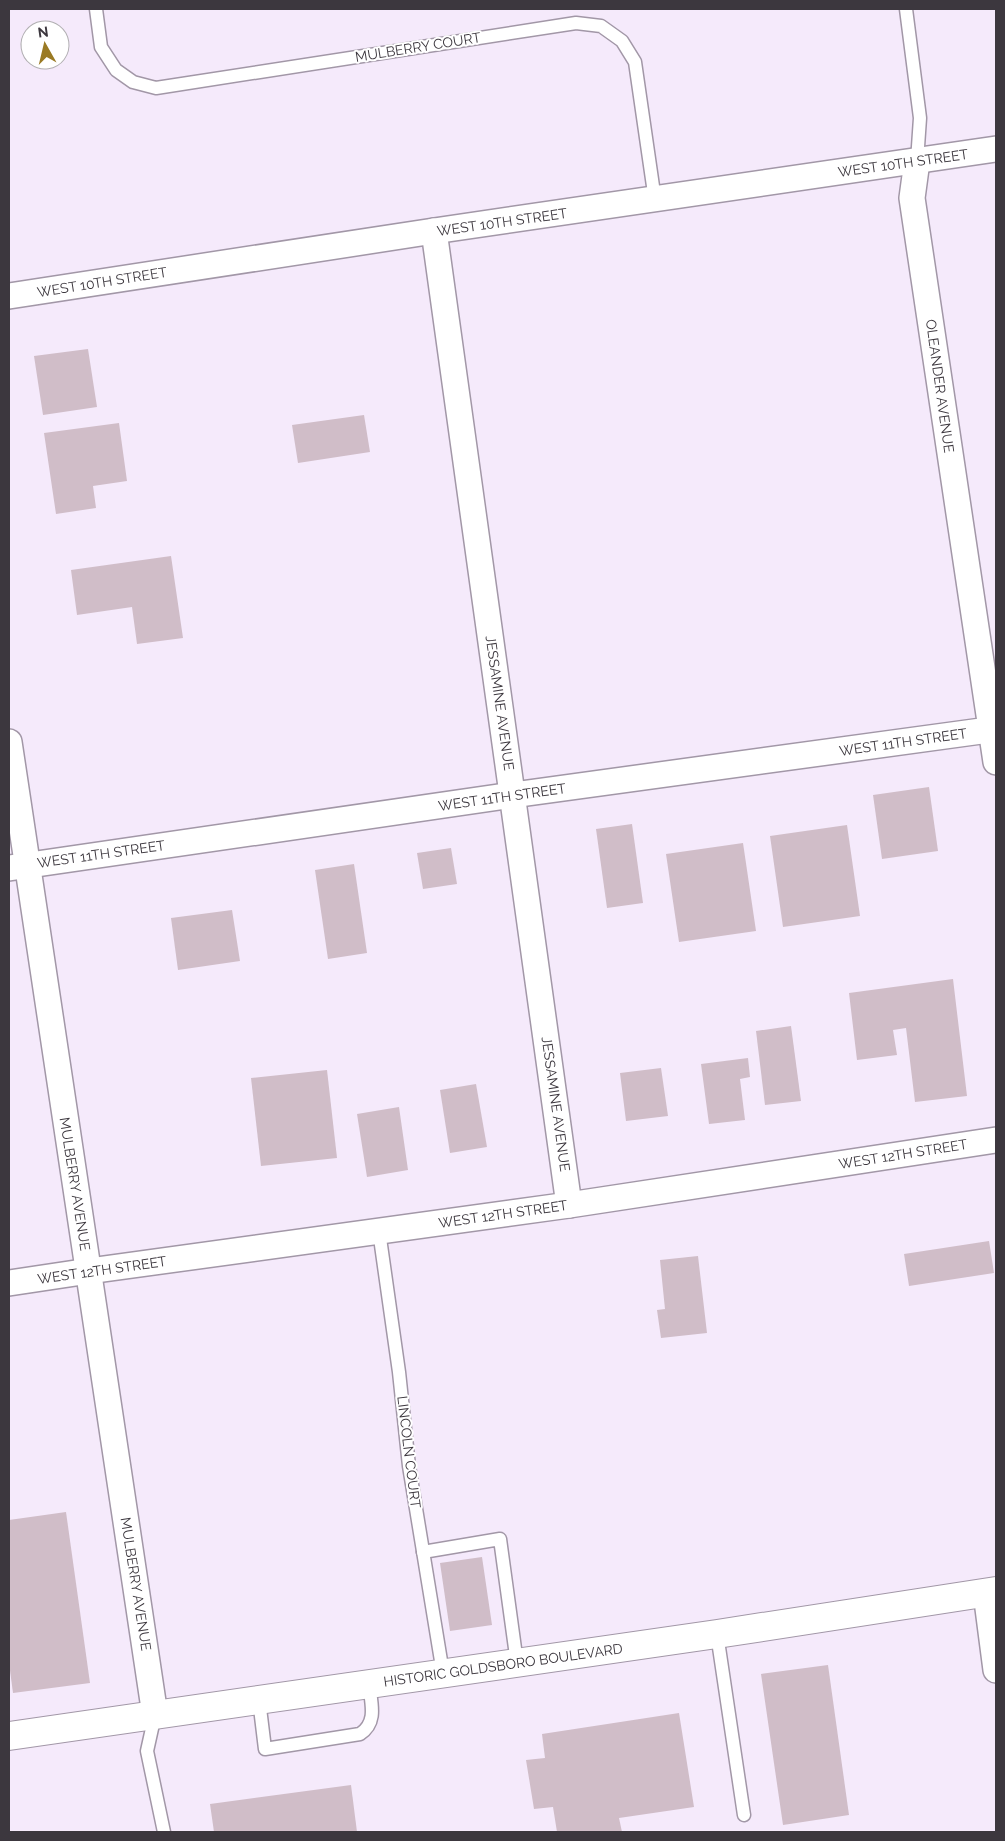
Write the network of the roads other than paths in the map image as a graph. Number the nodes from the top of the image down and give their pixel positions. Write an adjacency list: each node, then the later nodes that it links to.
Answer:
1 (96, 9): 5 (lane, MULBERRY COURT)
2 (906, 9): 4 (lane, OLEANDER AVENUE)
3 (996, 150): 4 (street, WEST 10TH STREET)
4 (917, 161): 5 (street, WEST 10TH STREET); 8 (street, OLEANDER AVENUE)
5 (655, 200): 6 (street, WEST 10TH STREET)
6 (434, 231): 7 (street, WEST 10TH STREET); 11 (street, JESSAMINE AVENUE)
7 (9, 296)
8 (994, 730): 10 (street, OLEANDER AVENUE); 11 (street, WEST 11TH STREET)
9 (9, 742): 12 (street, MULBERRY AVENUE)
10 (996, 762)
11 (513, 795): 12 (street, WEST 11TH STREET); 14 (street, JESSAMINE AVENUE)
12 (18, 867): 16 (street, MULBERRY AVENUE)
13 (996, 1140): 14 (street, WEST 12TH STREET)
14 (569, 1205): 15 (street, WEST 12TH STREET)
15 (379, 1231): 16 (street, WEST 12TH STREET); 18 (lane, LINCOLN COURT)
16 (88, 1271): 17 (street, WEST 12TH STREET); 26 (street, MULBERRY AVENUE)
17 (9, 1283)
18 (423, 1552): 21 (lane); 23 (lane, LINCOLN COURT)
19 (991, 1592): 20 (street, HISTORIC GOLDSBORO BOULEVARD); 22 (street)
20 (717, 1634): 21 (street, HISTORIC GOLDSBORO BOULEVARD); 28 (lane)
21 (517, 1663): 23 (street, HISTORIC GOLDSBORO BOULEVARD)
22 (996, 1670)
23 (444, 1673): 24 (street, HISTORIC GOLDSBORO BOULEVARD)
24 (369, 1684): 25 (street, HISTORIC GOLDSBORO BOULEVARD); 25 (lane)
25 (259, 1700): 26 (street, HISTORIC GOLDSBORO BOULEVARD)
26 (155, 1715): 27 (street, HISTORIC GOLDSBORO BOULEVARD); 29 (lane)
27 (9, 1736)
28 (744, 1815)
29 (164, 1832)

